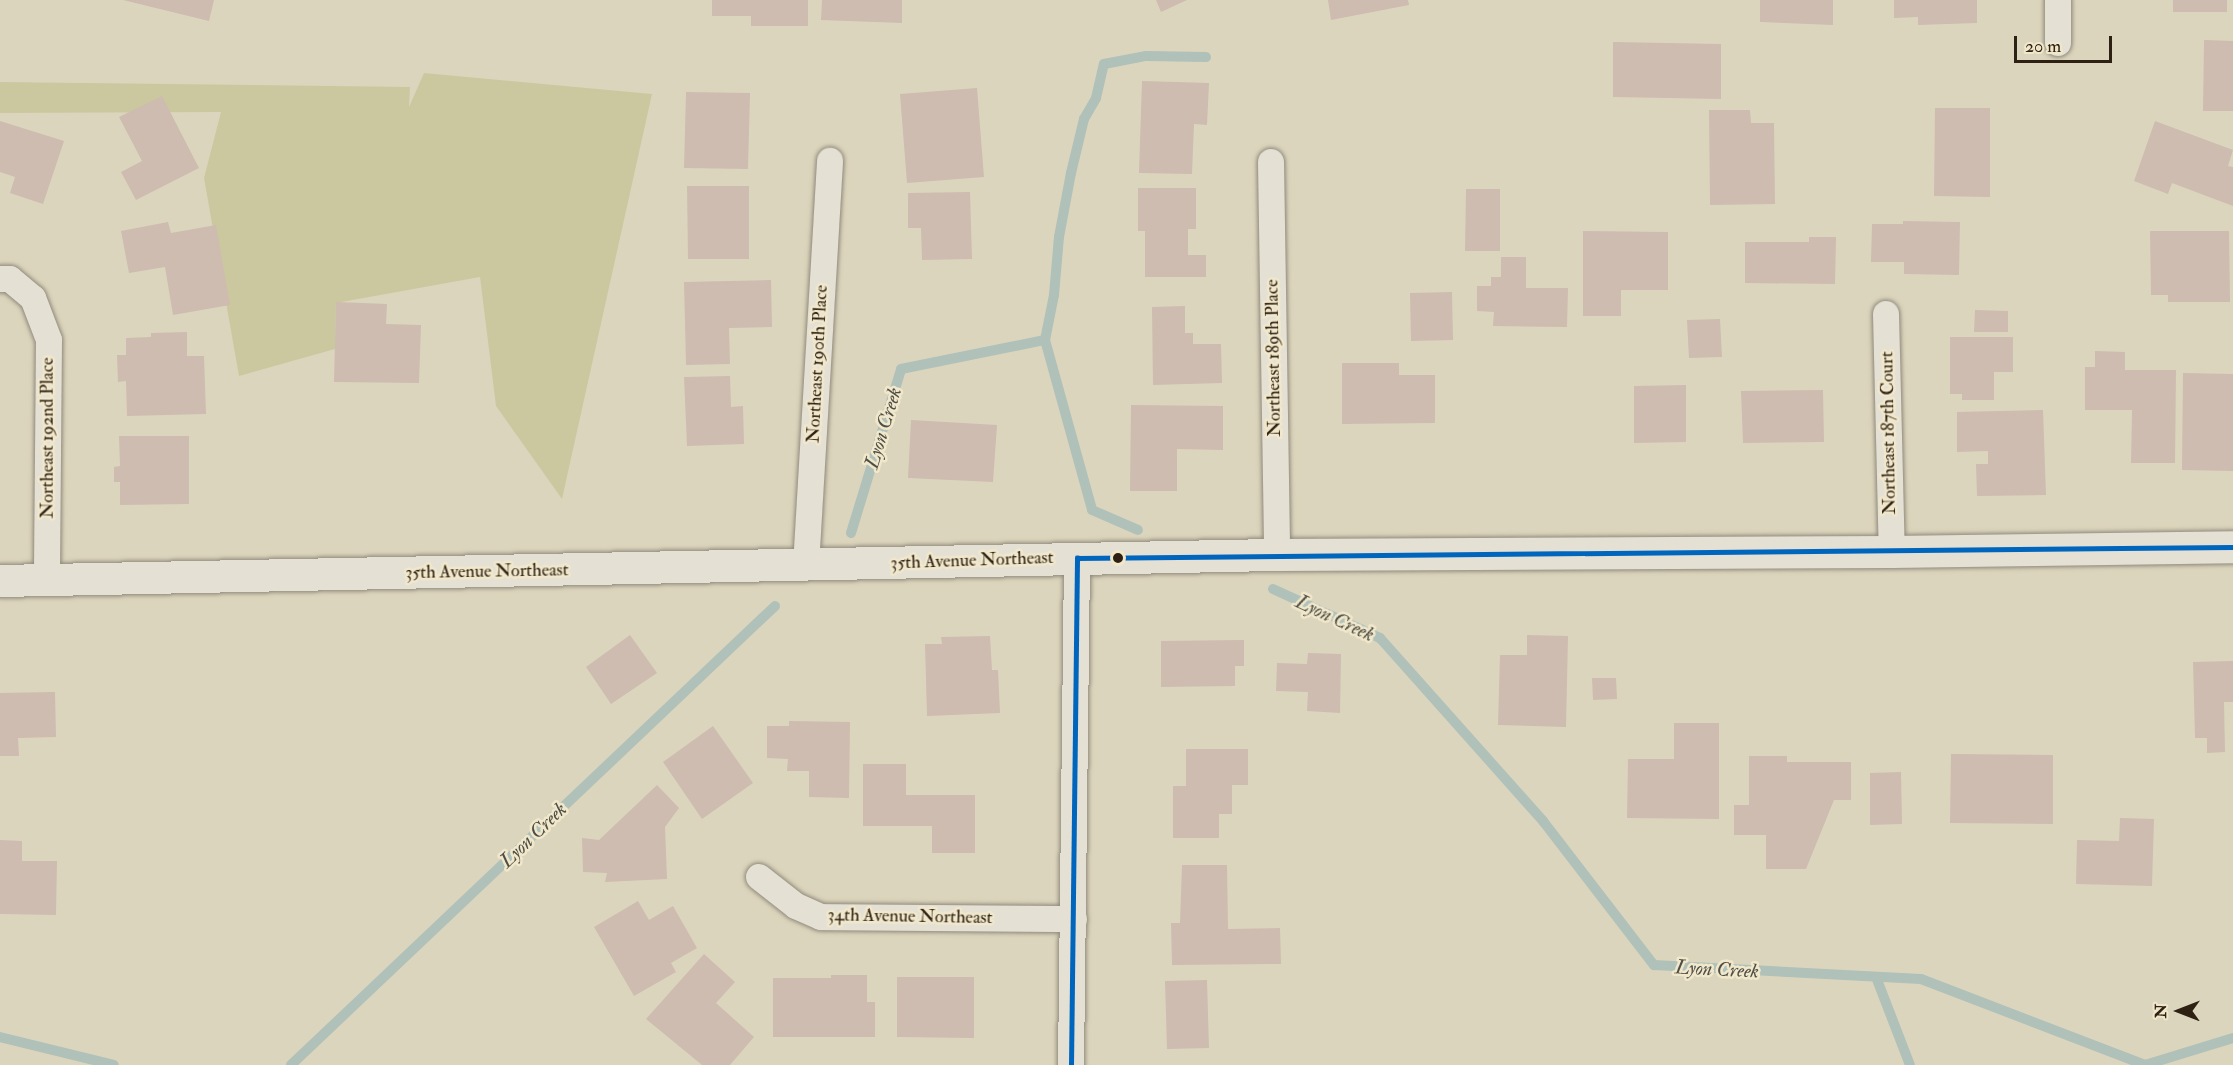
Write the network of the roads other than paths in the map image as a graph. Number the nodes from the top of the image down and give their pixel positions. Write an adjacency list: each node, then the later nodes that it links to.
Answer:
1 (2058, 0): 2 (street)
2 (2058, 43)
3 (830, 161): 11 (street, Northeast 190th Place)
4 (1271, 162): 9 (street, Northeast 189th Place)
5 (0, 279): 13 (street, Northeast 192nd Place)
6 (1886, 314): 8 (street, Northeast 187th Court)
7 (2233, 547): 8 (street, 35th Avenue Northeast)
8 (1892, 552): 9 (street, 35th Avenue Northeast)
9 (1277, 555): 10 (street, 35th Avenue Northeast)
10 (1077, 558): 11 (street, 35th Avenue Northeast); 15 (street)
11 (806, 566): 13 (street, 35th Avenue Northeast)
12 (0, 581): 13 (street, 35th Avenue Northeast)
13 (47, 581)
14 (759, 878): 15 (street, 34th Avenue Northeast)
15 (1074, 919): 16 (street)
16 (1071, 1065)

